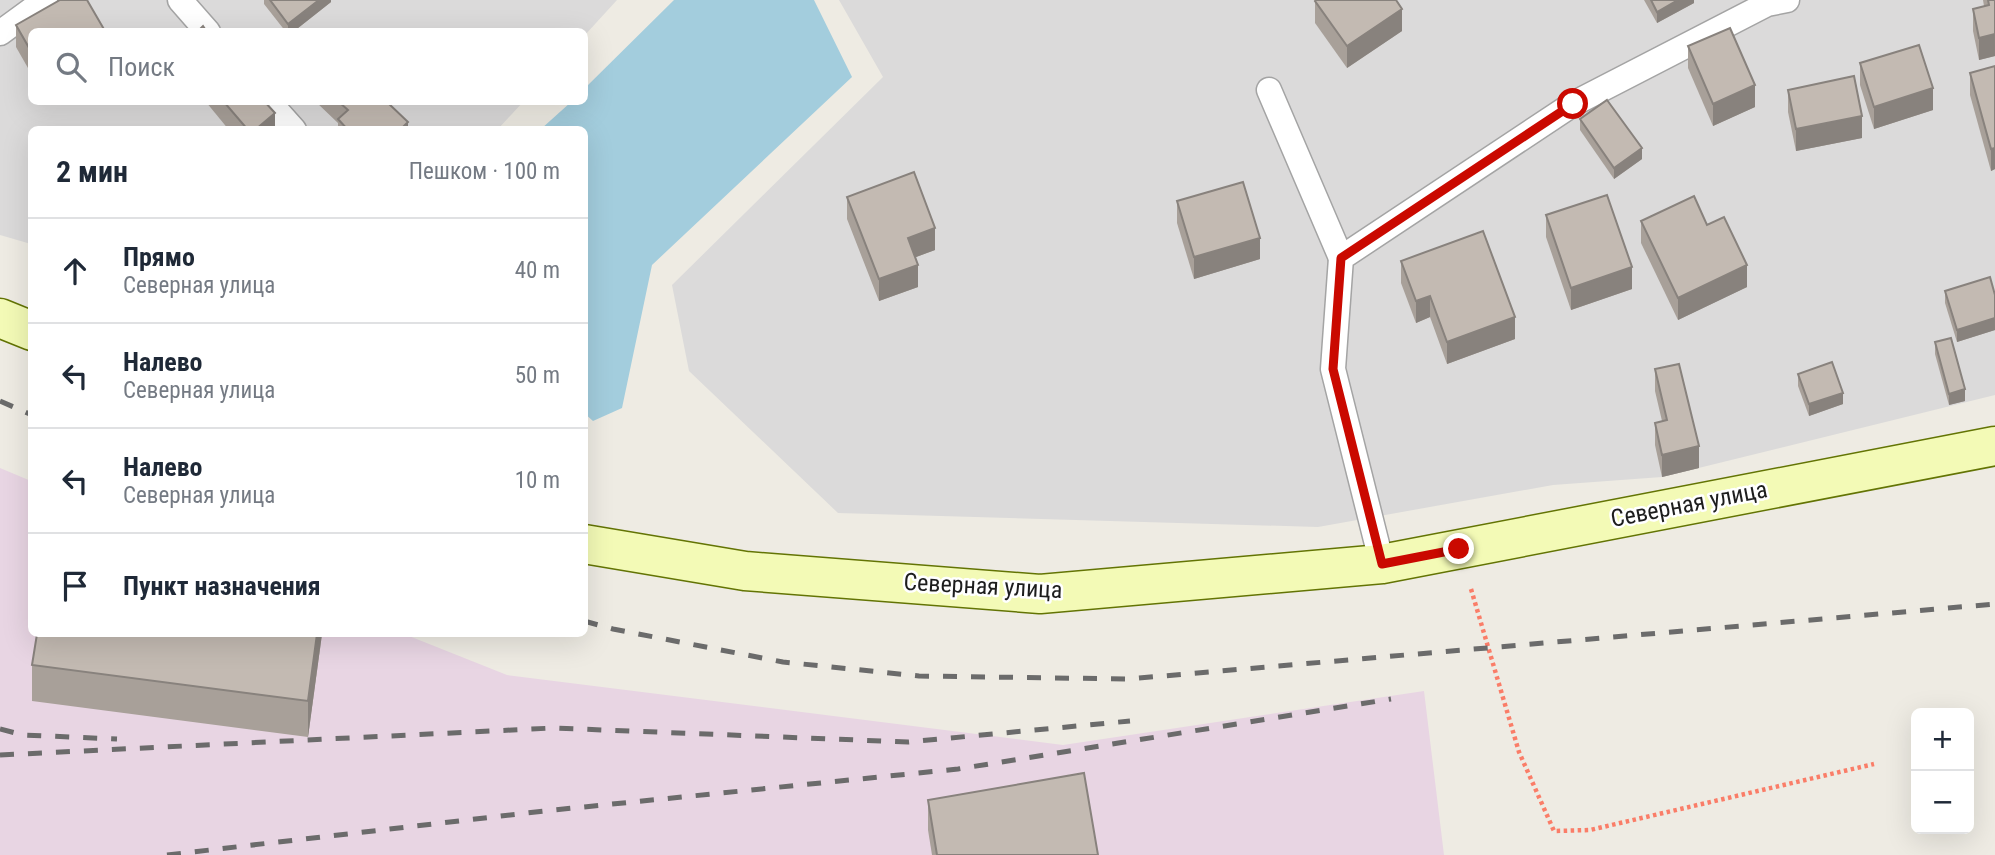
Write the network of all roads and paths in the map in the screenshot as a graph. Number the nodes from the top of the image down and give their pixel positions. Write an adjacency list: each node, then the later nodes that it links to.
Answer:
1 (45, 0): 5 (lane)
2 (180, 0): 4 (lane)
3 (1787, 0): 9 (lane)
4 (204, 28)
5 (0, 33)
6 (1269, 90): 9 (lane)
7 (272, 105): 8 (lane)
8 (290, 126)
9 (1341, 258): 15 (lane)
10 (0, 318): 11 (street)
11 (28, 329)
12 (1995, 446): 14 (street, Северная улица)
13 (588, 545): 15 (street, Северная улица)
14 (1459, 549): 15 (street, Северная улица); 16 (path)
15 (1382, 564)
16 (1874, 764)

